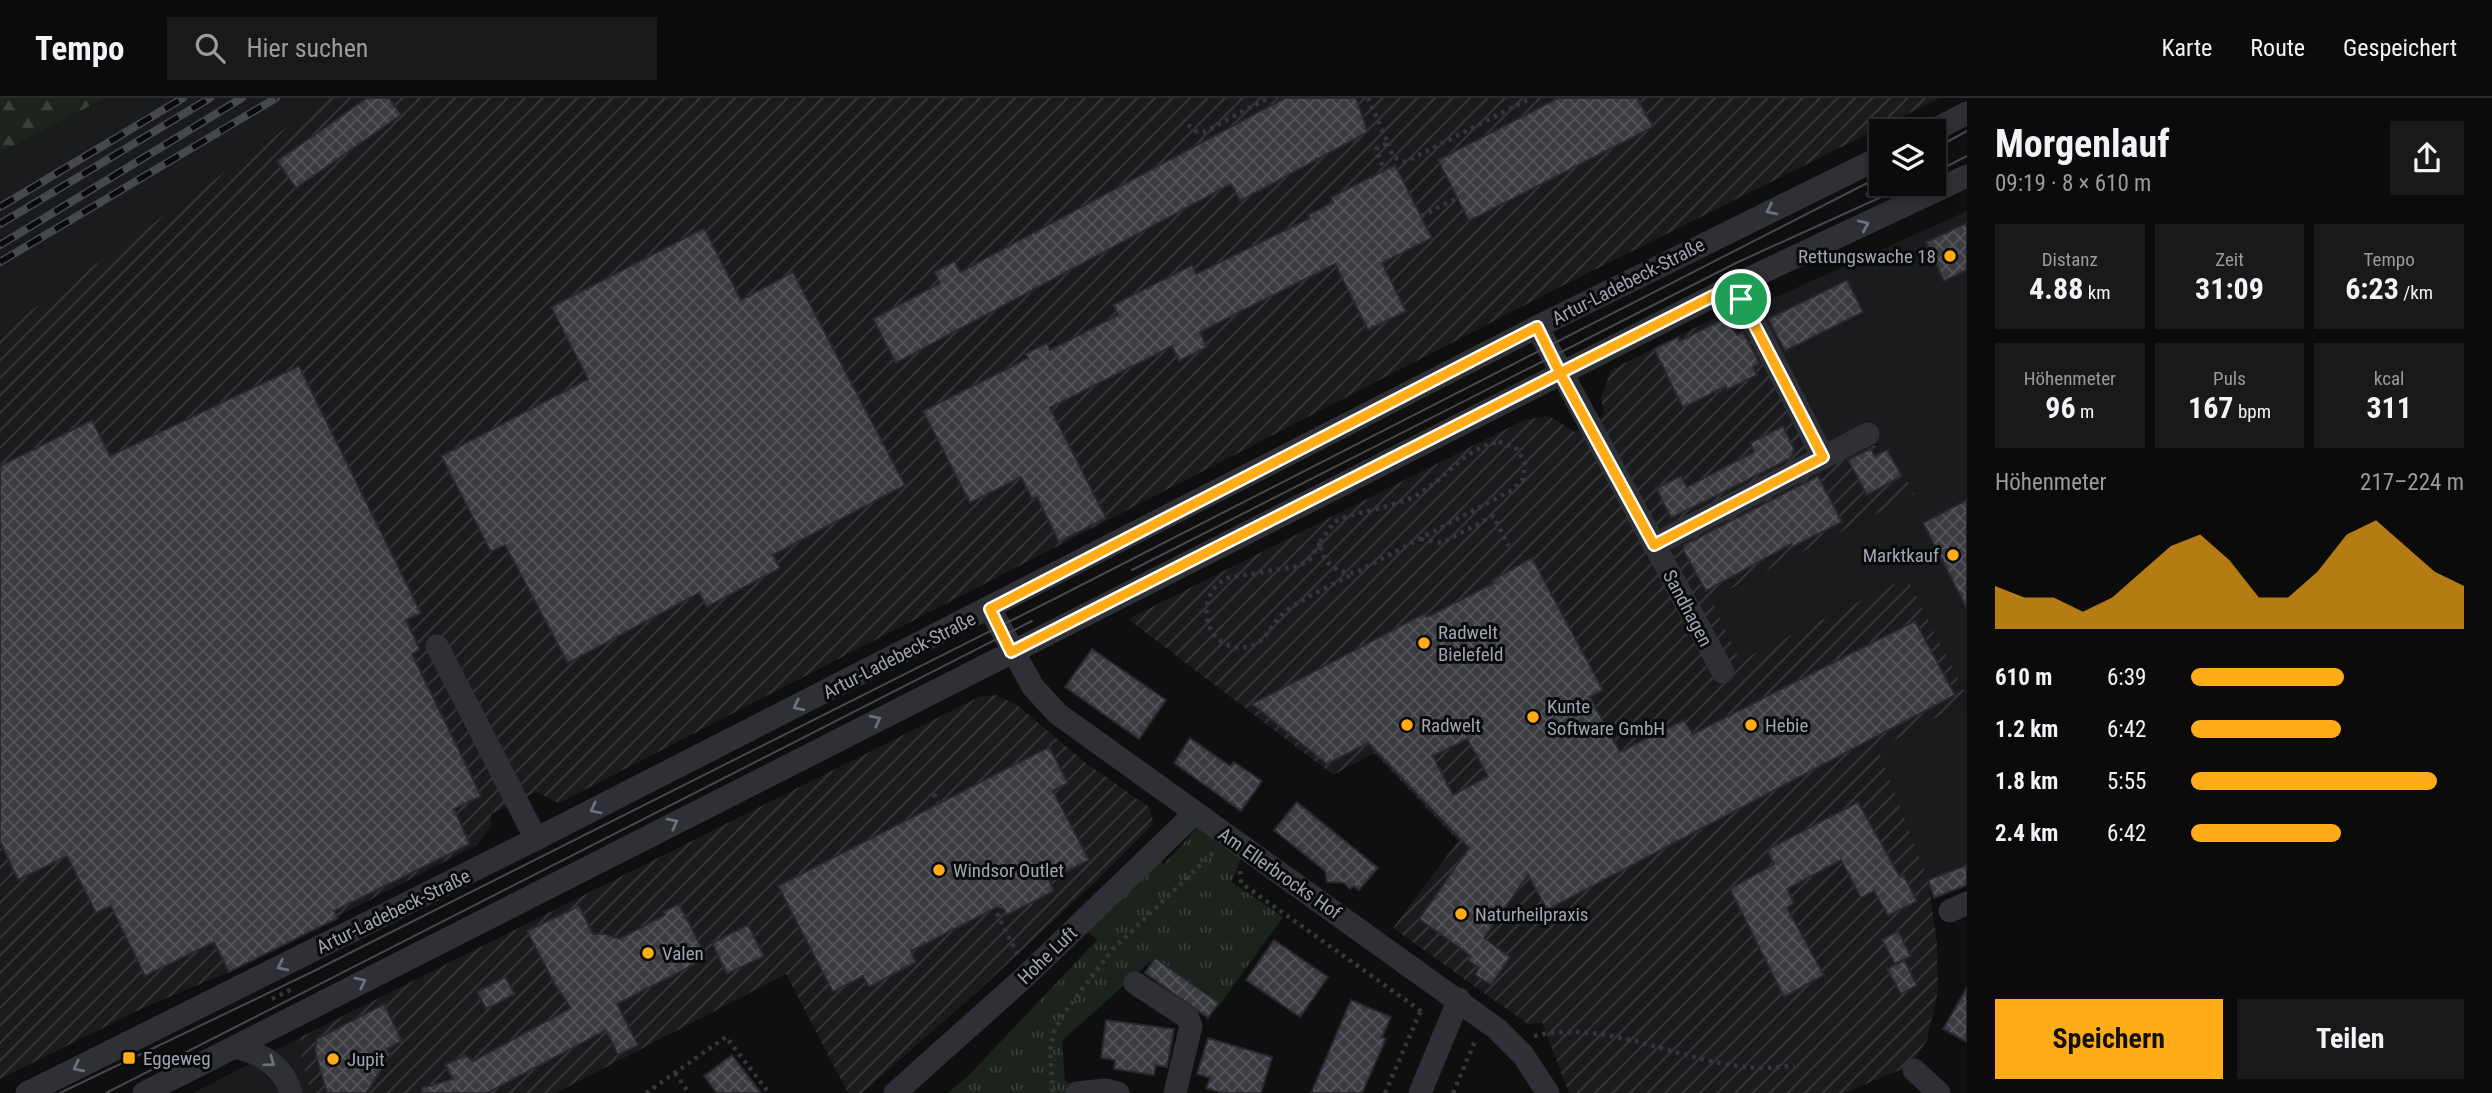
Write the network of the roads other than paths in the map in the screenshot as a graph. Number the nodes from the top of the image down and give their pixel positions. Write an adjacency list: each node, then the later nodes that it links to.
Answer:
1 (1967, 113): 2 (street)
2 (1946, 124)
3 (1869, 163): 6 (street, Artur-Ladebeck-Straße, one-way to 6)
4 (1967, 176): 5 (street, one-way to 4)
5 (1735, 285): 7 (street); 9 (street)
6 (1537, 327): 7 (street, Sandhagen); 11 (street, Artur-Ladebeck-Straße)
7 (1560, 373): 10 (street, Sandhagen); 13 (street)
8 (1868, 434): 9 (street)
9 (1823, 457): 10 (street)
10 (1654, 545): 14 (street, Sandhagen)
11 (990, 609): 13 (street, Am Ellerbrocks Hof); 16 (street, Artur-Ladebeck-Straße, one-way to 16)
12 (438, 646): 16 (street)
13 (1011, 652): 15 (street, Am Ellerbrocks Hof); 19 (street, one-way to 13)
14 (1723, 672)
15 (1195, 813): 18 (street, Am Ellerbrocks Hof); 24 (street, Hohe Luft)
16 (536, 839): 21 (street, Artur-Ladebeck-Straße, one-way to 21)
17 (1135, 983): 27 (street)
18 (1459, 999): 28 (street); 29 (street, Am Ellerbrocks Hof)
19 (235, 1047): 22 (street); 23 (street, one-way to 23)
20 (1914, 1070): 30 (street)
21 (27, 1093)
22 (144, 1093)
23 (292, 1093)
24 (895, 1093)
25 (1077, 1093): 26 (street)
26 (1118, 1093)
27 (1175, 1093)
28 (1420, 1093)
29 (1548, 1093)
30 (1939, 1093)

